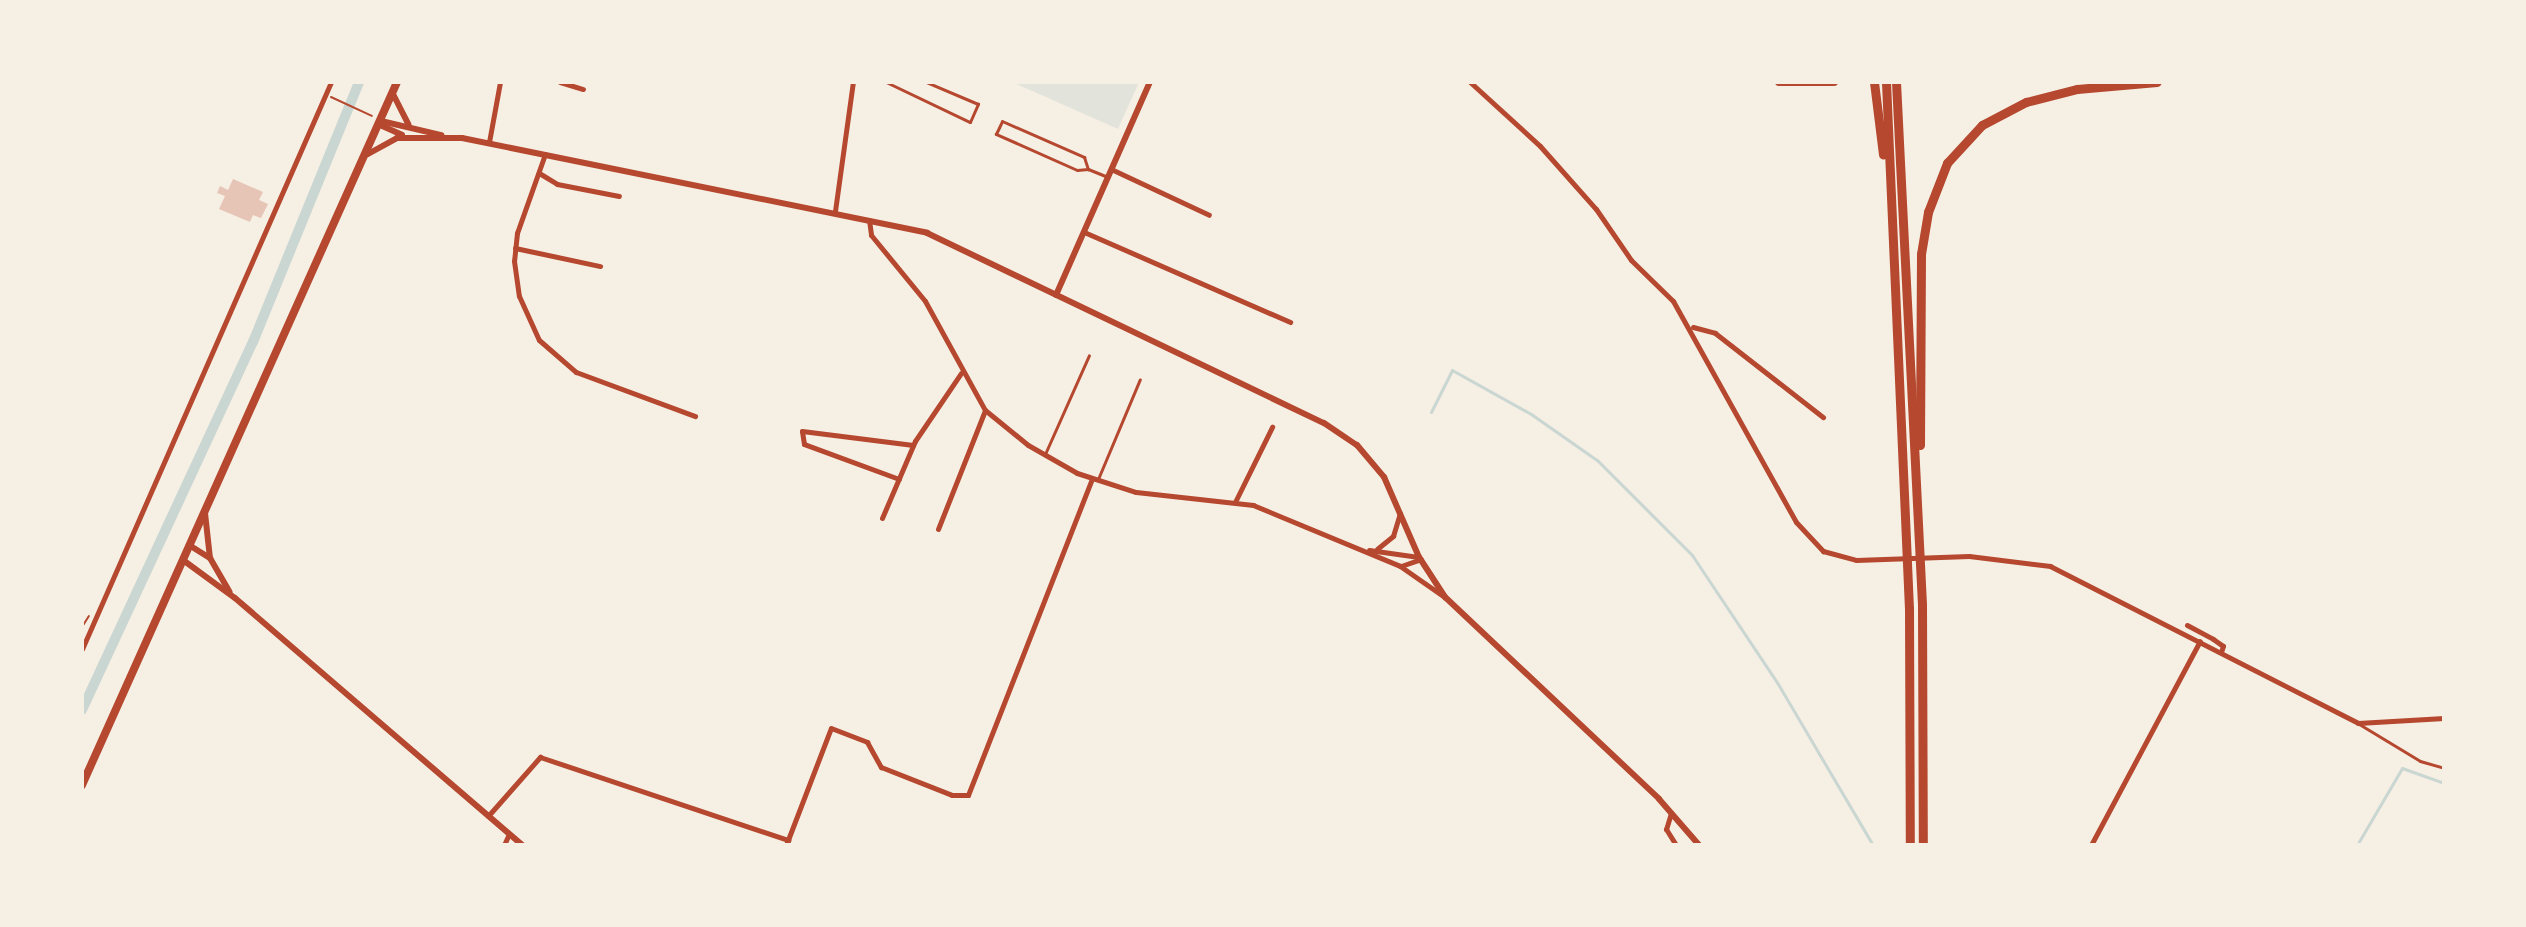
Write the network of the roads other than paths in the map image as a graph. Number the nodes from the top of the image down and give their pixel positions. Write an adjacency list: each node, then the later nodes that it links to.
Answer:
1 (331, 82): 68 (street)
2 (397, 82): 17 (main road)
3 (500, 82): 22 (street)
4 (560, 82): 16 (street)
5 (853, 82): 31 (street)
6 (886, 82): 7 (lane)
7 (926, 82)
8 (1150, 82): 26 (street)
9 (1470, 82): 39 (street)
10 (1779, 82): 11 (main road)
11 (1834, 82)
12 (1874, 82): 29 (highway)
13 (1886, 82): 29 (highway)
14 (1896, 82): 52 (highway)
15 (2157, 82): 52 (highway)
16 (583, 89)
17 (393, 94): 18 (main road); 19 (street)
18 (378, 121): 19 (street); 20 (street); 24 (main road)
19 (408, 124): 21 (street)
20 (407, 136): 21 (street); 24 (street)
21 (444, 136): 22 (street)
22 (489, 142): 23 (street)
23 (545, 153): 27 (street); 31 (street)
24 (368, 154): 53 (main road)
25 (1088, 169): 25 (lane); 28 (lane)
26 (1111, 169): 28 (street); 32 (street)
27 (539, 173): 30 (street); 35 (street)
28 (1108, 177): 34 (street)
29 (1889, 185): 82 (highway)
30 (619, 196)
31 (835, 211): 33 (street)
32 (1209, 215)
33 (869, 219): 37 (street); 41 (street)
34 (1084, 232): 37 (street); 38 (street)
35 (515, 248): 36 (street); 44 (street)
36 (600, 266)
37 (1056, 295): 54 (street)
38 (1290, 322)
39 (1692, 327): 45 (street); 67 (street)
40 (1089, 355): 48 (lane)
41 (961, 373): 43 (street); 47 (street)
42 (1140, 379): 50 (lane)
43 (985, 410): 48 (street); 56 (street)
44 (695, 416)
45 (1823, 417)
46 (1272, 427): 51 (street)
47 (913, 445): 49 (street); 49 (street)
48 (1045, 455): 50 (street)
49 (899, 479): 55 (street)
50 (1095, 480): 51 (street); 77 (street)
51 (1235, 502): 58 (street)
52 (1917, 504): 83 (highway)
53 (205, 512): 57 (main road); 60 (street)
54 (1400, 512): 59 (street); 61 (street)
55 (882, 518)
56 (938, 529)
57 (189, 545): 60 (street); 62 (main road)
58 (1363, 549): 59 (street); 63 (street)
59 (1376, 550): 61 (street)
60 (210, 558): 65 (street)
61 (1420, 558): 63 (street); 64 (street)
62 (183, 560): 65 (street); 73 (main road)
63 (1400, 566): 64 (street)
64 (1445, 597): 74 (street)
65 (235, 598): 75 (street)
66 (2187, 625): 69 (street)
67 (2200, 641): 69 (street); 84 (street)
68 (82, 649)
69 (2221, 652): 71 (street)
70 (2444, 718): 71 (street)
71 (2358, 723): 72 (lane)
72 (2444, 768)
73 (82, 785)
74 (1671, 812): 80 (street); 81 (street)
75 (488, 816): 76 (street); 77 (street)
76 (509, 834): 78 (street); 79 (street)
77 (787, 843)
78 (504, 845)
79 (522, 845)
80 (1676, 845)
81 (1699, 845)
82 (1910, 845)
83 (1923, 845)
84 (2091, 845)

